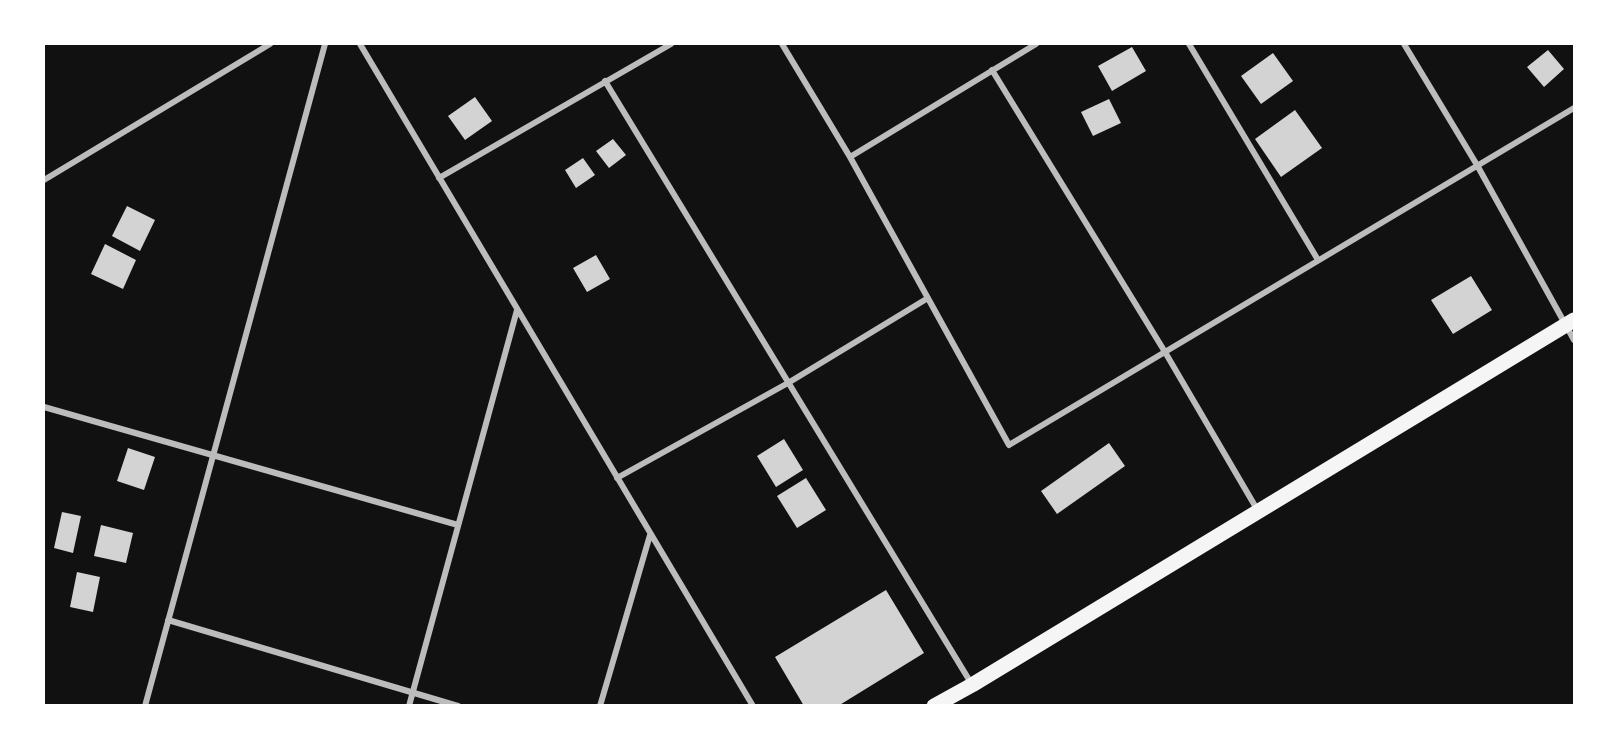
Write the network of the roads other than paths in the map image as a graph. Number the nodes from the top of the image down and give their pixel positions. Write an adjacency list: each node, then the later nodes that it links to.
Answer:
1 (270, 44): 15 (street)
2 (325, 44): 24 (street)
3 (360, 44): 14 (street)
4 (671, 44): 10 (street)
5 (783, 44): 12 (street)
6 (1036, 44): 9 (street)
7 (1189, 44): 16 (street)
8 (1404, 44): 13 (street)
9 (992, 70): 12 (street); 21 (street)
10 (605, 81): 14 (street); 22 (street)
11 (1575, 108): 13 (street)
12 (850, 157): 17 (street)
13 (1477, 165): 16 (street); 19 (street)
14 (439, 178): 18 (street)
15 (44, 180)
16 (1318, 260): 21 (street)
17 (928, 298): 21 (street); 22 (street)
18 (517, 310): 25 (street); 27 (street)
19 (1570, 322): 20 (street); 26 (main road)
20 (1575, 340)
21 (1165, 352): 26 (street)
22 (788, 383): 25 (street); 30 (street)
23 (44, 407): 24 (street)
24 (213, 455): 27 (street); 29 (street)
25 (617, 478): 28 (street)
26 (1258, 511): 30 (main road)
27 (458, 525): 31 (street)
28 (650, 535): 35 (street); 36 (street)
29 (168, 620): 31 (street); 32 (street)
30 (972, 685): 37 (main road)
31 (413, 692): 33 (street); 34 (street)
32 (145, 705)
33 (409, 705)
34 (458, 705)
35 (600, 705)
36 (753, 705)
37 (934, 705)

